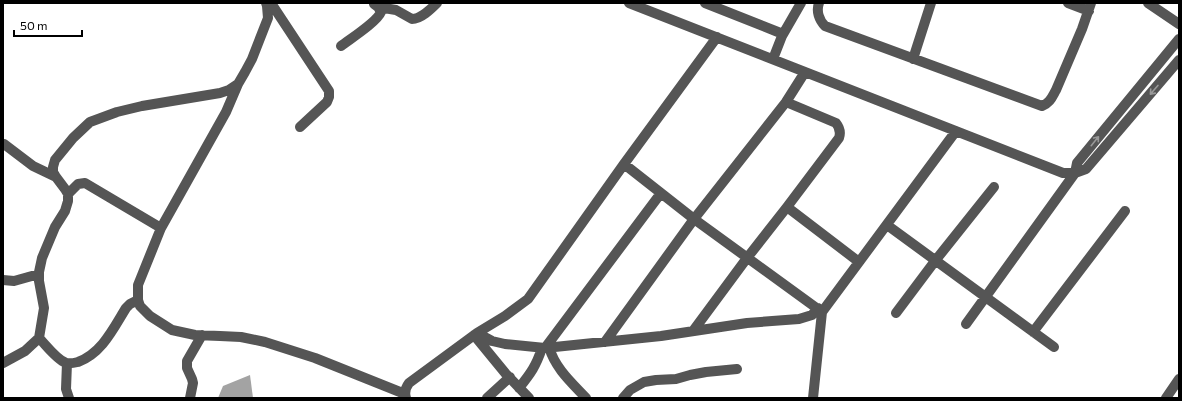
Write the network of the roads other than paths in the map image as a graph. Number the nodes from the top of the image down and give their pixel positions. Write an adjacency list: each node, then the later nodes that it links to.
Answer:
1 (266, 3): 22 (street)
2 (271, 3): 24 (street)
3 (437, 3): 11 (street)
4 (629, 3): 15 (street)
5 (705, 3): 14 (street)
6 (801, 3): 14 (street)
7 (819, 3): 19 (street)
8 (931, 3): 19 (street)
9 (1068, 3): 12 (street)
10 (1148, 3): 13 (street)
11 (375, 5): 17 (street)
12 (1090, 7): 19 (street)
13 (1179, 24)
14 (783, 34): 18 (street)
15 (717, 38): 18 (street); 27 (street)
16 (1179, 39): 28 (street, one-way to 16)
17 (341, 46)
18 (773, 59): 21 (street)
19 (913, 59)
20 (1179, 62): 28 (street, one-way to 28)
21 (805, 72): 23 (street); 25 (street)
22 (238, 84): 29 (street); 37 (street)
23 (786, 102): 33 (street); 35 (street)
24 (300, 127)
25 (956, 131): 28 (street); 36 (street)
26 (4, 144): 29 (street)
27 (624, 164): 32 (street); 50 (street)
28 (1075, 174): 43 (street)
29 (56, 177): 31 (street)
30 (994, 187): 39 (street)
31 (68, 194): 37 (street); 41 (street)
32 (661, 194): 35 (street); 54 (street)
33 (787, 208): 38 (street); 40 (street)
34 (1125, 211): 49 (street)
35 (694, 219): 38 (street); 53 (street)
36 (887, 225): 39 (street); 40 (street)
37 (161, 228): 44 (street)
38 (747, 258): 45 (street); 48 (street)
39 (935, 261): 43 (street); 46 (street)
40 (859, 262): 45 (street)
41 (39, 274): 42 (street); 52 (street)
42 (3, 280)
43 (986, 297): 47 (street); 49 (street)
44 (138, 300): 51 (street); 57 (street)
45 (820, 310): 48 (street); 69 (street)
46 (896, 313)
47 (966, 324)
48 (693, 332): 53 (street)
49 (1033, 332): 55 (street)
50 (476, 334): 54 (street); 59 (street); 62 (street)
51 (202, 335): 62 (street); 64 (street)
52 (38, 338): 56 (street); 57 (street)
53 (605, 342): 54 (street)
54 (546, 347): 61 (street); 67 (street)
55 (1054, 347)
56 (3, 363)
57 (67, 363): 63 (street)
58 (737, 369): 68 (street)
59 (510, 378): 61 (street); 65 (street)
60 (1179, 379): 70 (street)
61 (519, 388): 66 (street)
62 (405, 396)
63 (69, 398)
64 (190, 398)
65 (487, 398)
66 (528, 398)
67 (586, 398)
68 (623, 398)
69 (813, 398)
70 (1166, 398)

